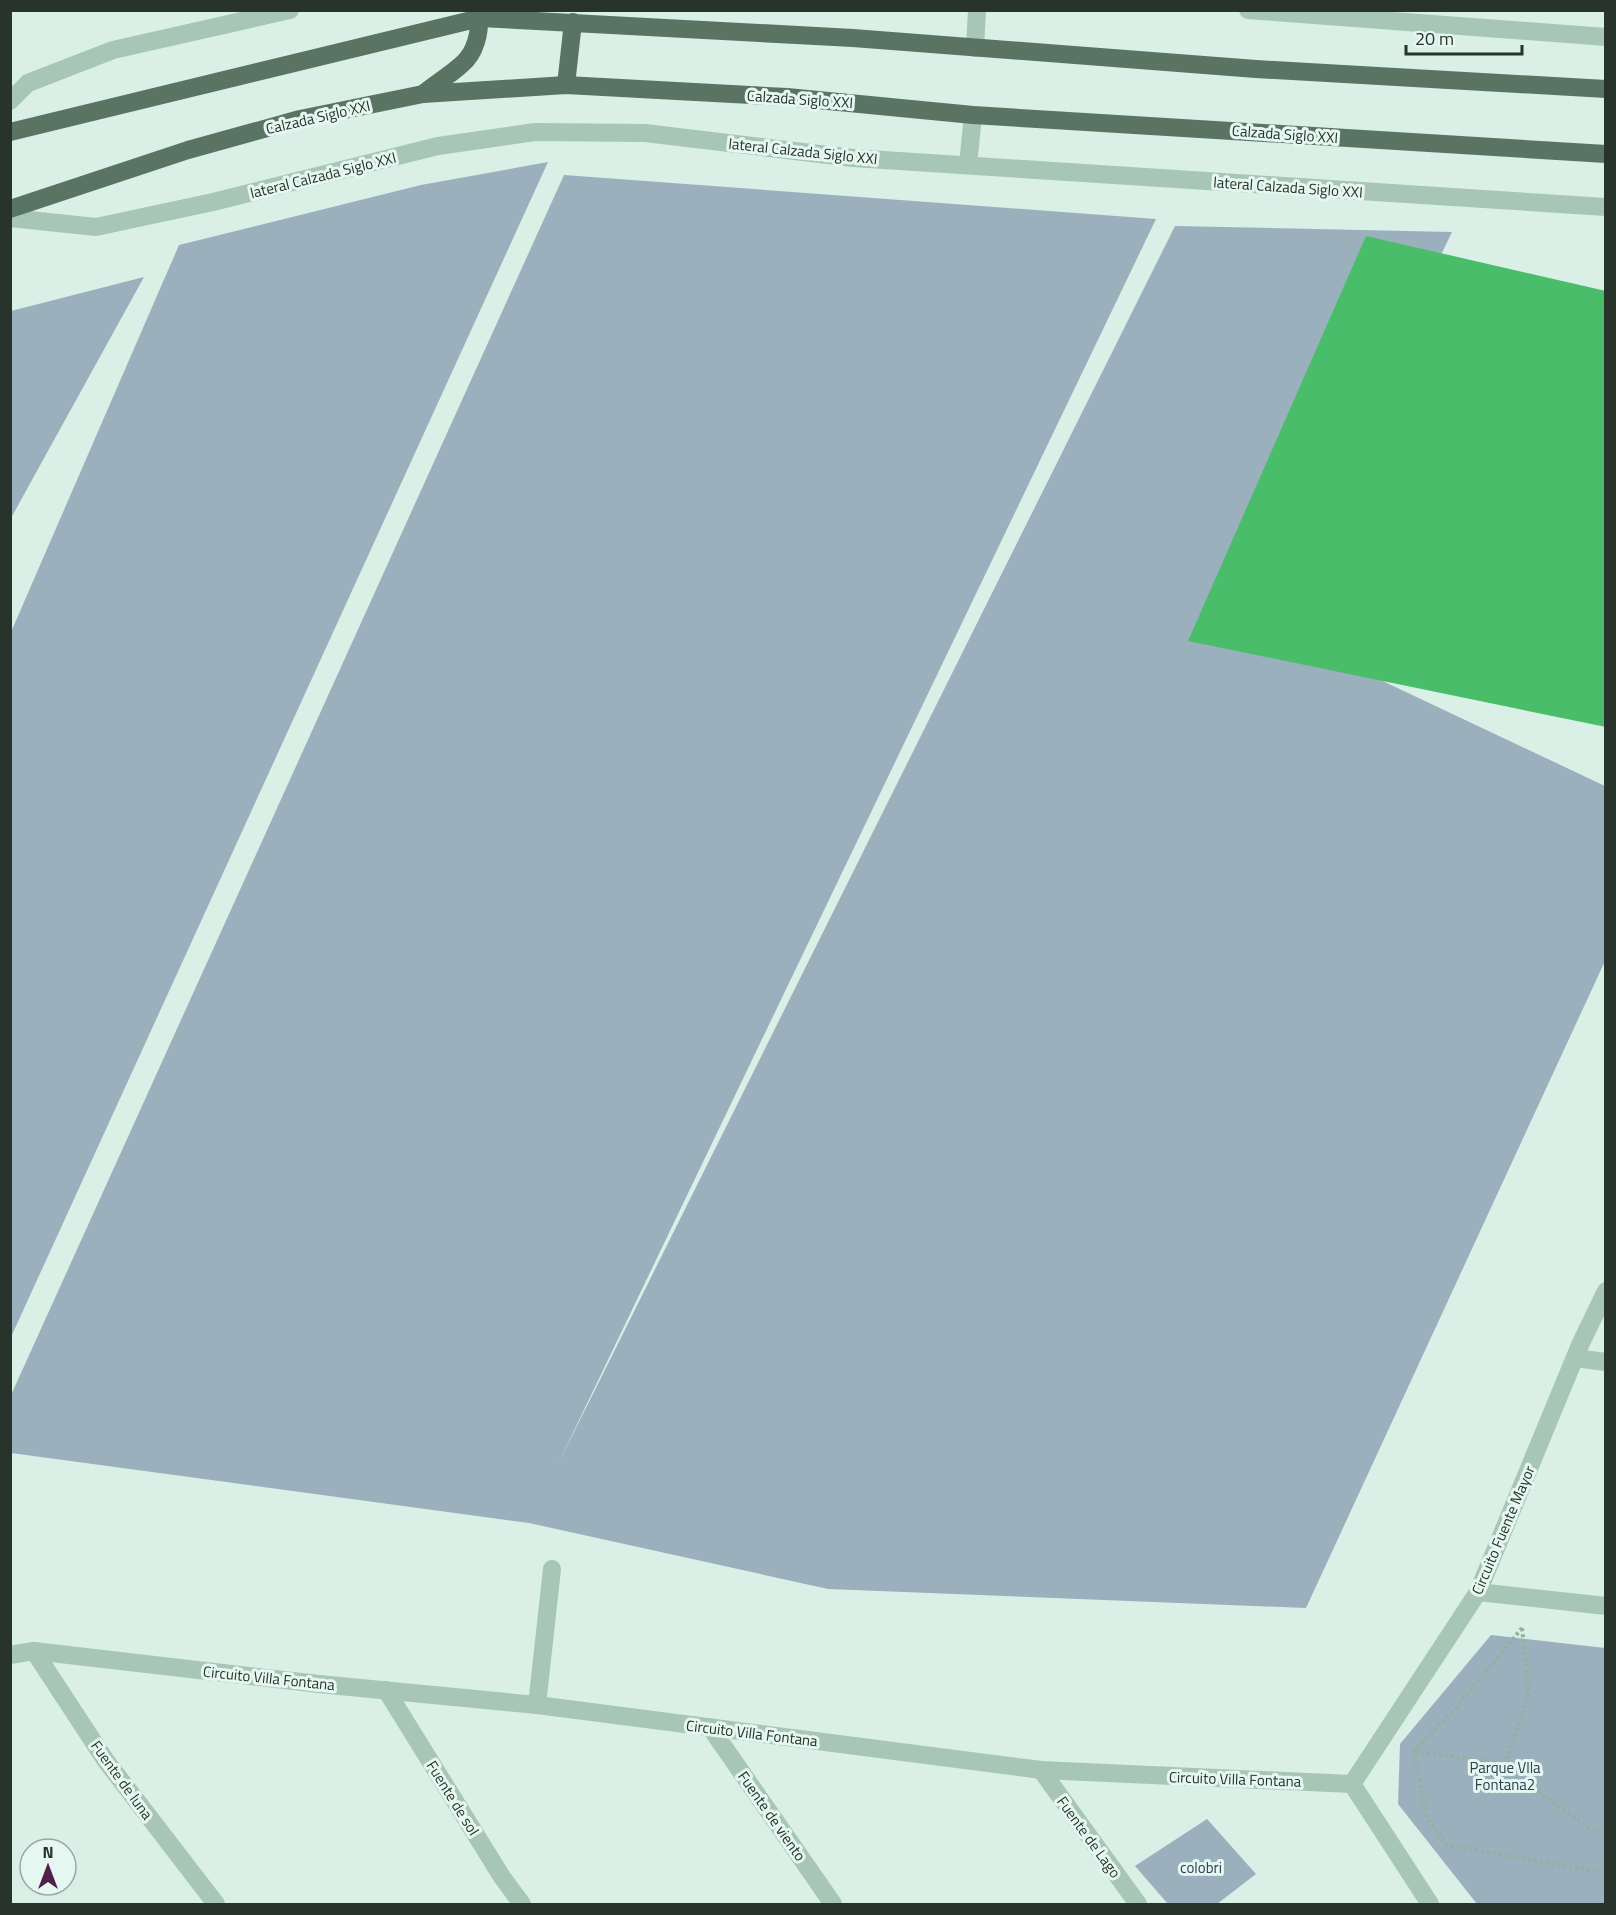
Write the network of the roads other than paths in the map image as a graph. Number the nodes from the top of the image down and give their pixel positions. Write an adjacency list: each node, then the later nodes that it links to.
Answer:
1 (290, 10): 11 (street)
2 (977, 10): 7 (street)
3 (1248, 10): 6 (street)
4 (478, 14): 5 (main road); 10 (main road); 13 (main road)
5 (573, 22): 7 (main road); 8 (main road)
6 (1605, 37)
7 (975, 48): 9 (main road)
8 (566, 85): 10 (main road, Calzada Siglo XXI); 12 (main road, Calzada Siglo XXI)
9 (1605, 88)
10 (423, 94): 17 (main road, Calzada Siglo XXI)
11 (10, 101)
12 (973, 115): 14 (main road, Calzada Siglo XXI); 15 (street)
13 (10, 132)
14 (1605, 154)
15 (968, 165): 16 (street, lateral Calzada Siglo XXI); 18 (street, lateral Calzada Siglo XXI)
16 (1605, 207)
17 (10, 209)
18 (10, 218)
19 (1605, 1291): 20 (street, Circuito Fuente Mayor)
20 (1575, 1358): 21 (street); 23 (street, Circuito Fuente Mayor)
21 (1605, 1362)
22 (552, 1569): 28 (street)
23 (1478, 1592): 24 (street); 31 (street, Circuito Fuente Mayor)
24 (1605, 1606)
25 (34, 1651): 26 (street, Circuito Villa Fontana); 27 (street, Circuito Villa Fontana); 32 (street, Fuente de luna)
26 (10, 1655)
27 (386, 1690): 28 (street, Circuito Villa Fontana); 33 (street, Fuente de sol)
28 (537, 1705): 29 (street, Circuito Villa Fontana)
29 (710, 1728): 30 (street, Circuito Villa Fontana); 34 (street, Fuente de viento)
30 (1041, 1770): 31 (street, Circuito Villa Fontana); 35 (street, Fuente de Lago)
31 (1352, 1784): 36 (street)
32 (216, 1905)
33 (522, 1905)
34 (833, 1905)
35 (1138, 1905)
36 (1430, 1905)

